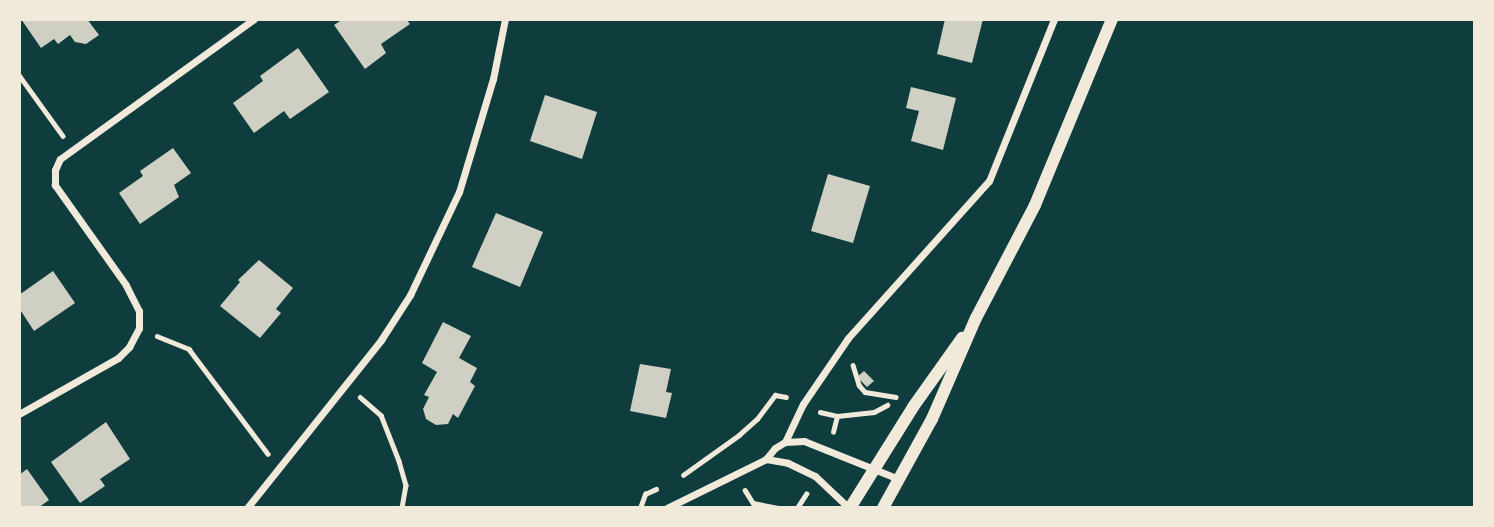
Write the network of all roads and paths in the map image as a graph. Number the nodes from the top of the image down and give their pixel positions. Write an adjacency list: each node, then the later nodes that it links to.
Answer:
1 (254, 19): 6 (street)
2 (505, 19): 10 (street)
3 (1054, 19): 9 (street)
4 (1112, 19): 7 (street)
5 (19, 75): 6 (path)
6 (71, 148): 8 (street)
7 (976, 318): 18 (street); 21 (street)
8 (139, 328): 12 (street); 17 (path)
9 (848, 338): 11 (street); 13 (path)
10 (346, 384): 17 (street); 25 (path)
11 (803, 404): 13 (path); 14 (street); 22 (path)
12 (19, 414)
13 (837, 416): 15 (path)
14 (786, 442): 15 (street); 16 (street)
15 (828, 449): 18 (street)
16 (766, 459): 19 (street); 20 (street)
17 (282, 467): 24 (street)
18 (875, 468): 21 (street); 30 (street)
19 (736, 471): 27 (street); 28 (path)
20 (816, 476): 29 (path); 30 (street)
21 (899, 479): 31 (street)
22 (674, 481)
23 (665, 485): 26 (path)
24 (247, 508)
25 (402, 508)
26 (640, 508)
27 (667, 508)
28 (778, 508)
29 (797, 508)
30 (849, 508)
31 (883, 508)

